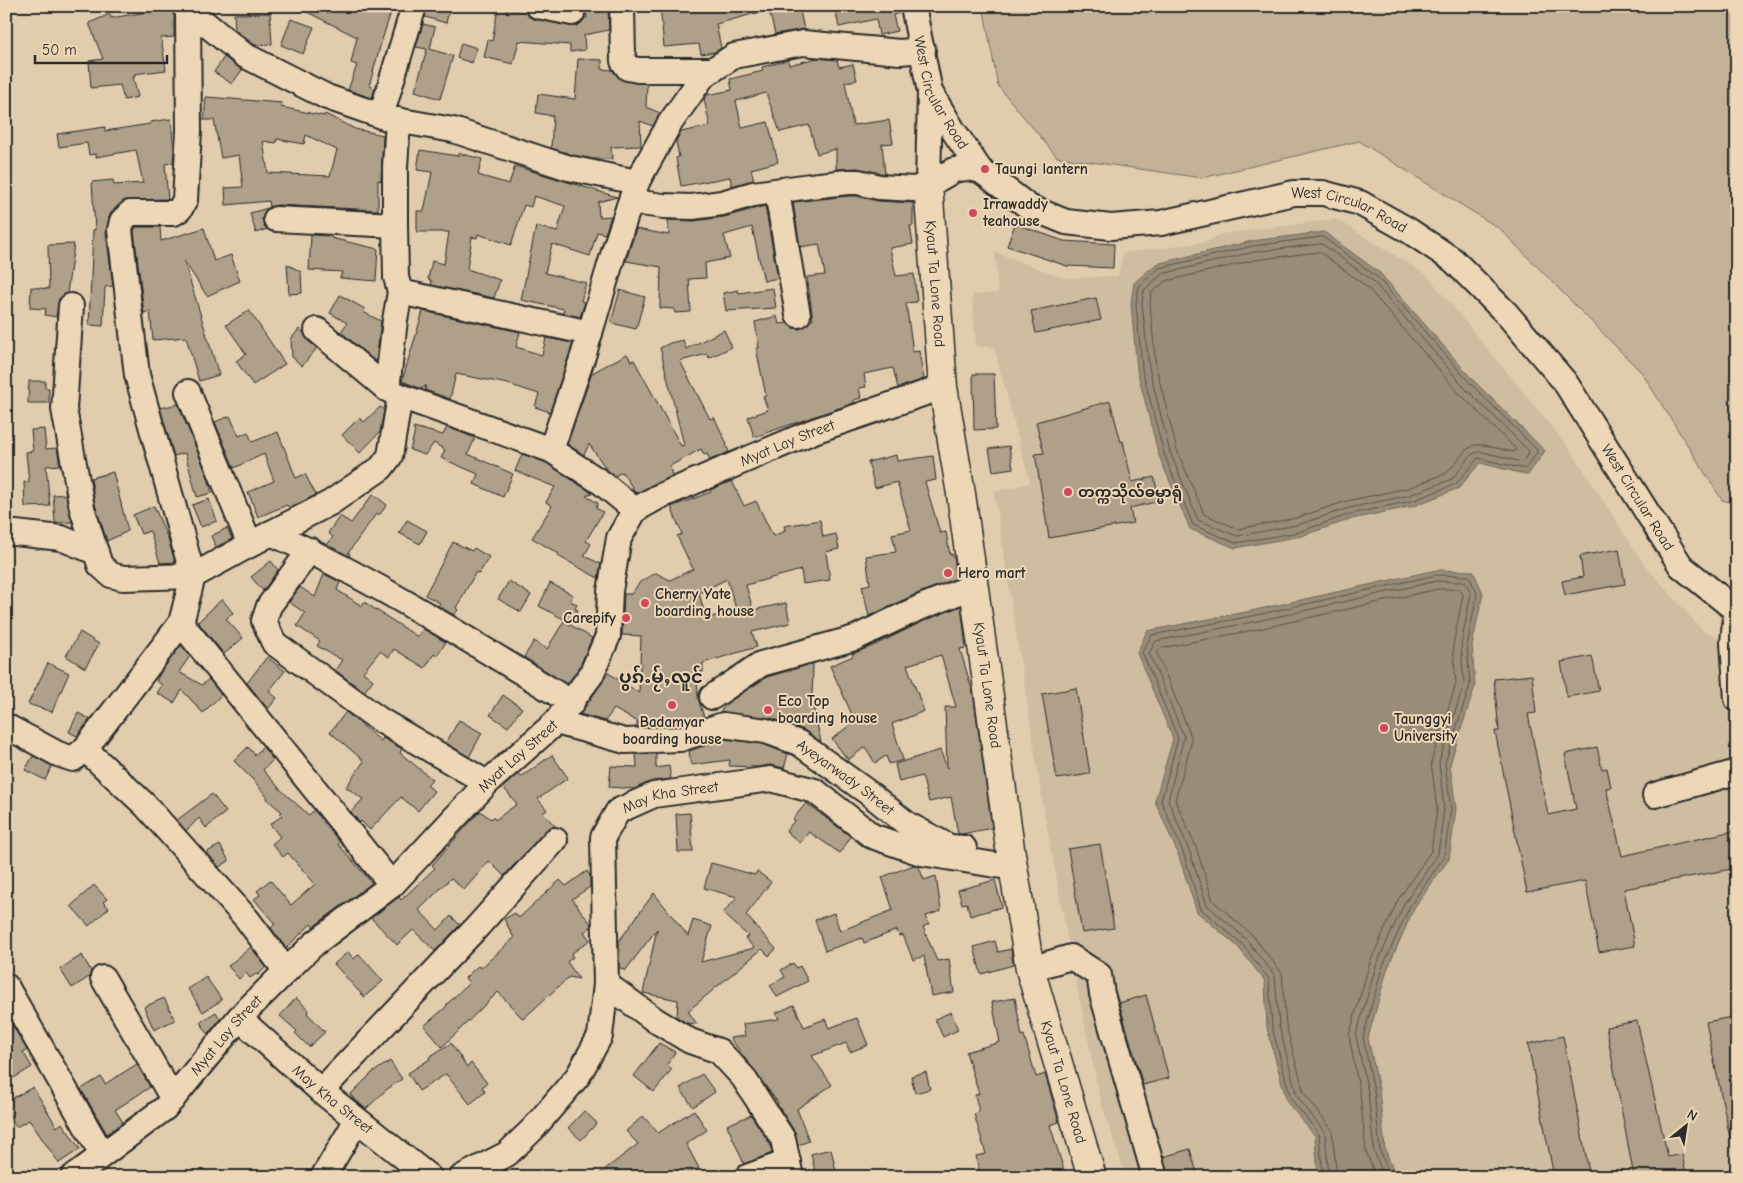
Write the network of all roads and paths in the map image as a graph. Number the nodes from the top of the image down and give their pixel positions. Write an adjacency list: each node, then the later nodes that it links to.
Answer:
1 (414, 6): 10 (street)
2 (538, 6): 6 (street)
3 (622, 6): 8 (street)
4 (914, 6): 7 (street, West Circular Road)
5 (186, 9): 10 (street); 32 (street)
6 (572, 13)
7 (923, 50): 8 (street); 9 (street, West Circular Road)
8 (711, 70): 12 (street)
9 (930, 92): 11 (street, West Circular Road); 13 (street)
10 (389, 118): 12 (street); 17 (street)
11 (980, 170): 13 (street); 34 (street, West Circular Road)
12 (637, 182): 15 (street)
13 (928, 185): 14 (street); 23 (main road, Kyaut Ta Lone Road)
14 (777, 192): 15 (street); 20 (street)
15 (629, 206): 22 (street)
16 (276, 219): 17 (street)
17 (395, 225): 18 (street)
18 (400, 292): 22 (street); 25 (street)
19 (71, 306): 31 (street)
20 (798, 315)
21 (317, 330): 25 (street)
22 (590, 333): 26 (street)
23 (943, 387): 27 (street, Myat Lay Street); 33 (main road, Kyaut Ta Lone Road)
24 (188, 392): 29 (street)
25 (393, 393): 26 (street); 29 (street)
26 (552, 450): 27 (street)
27 (635, 510): 38 (street, Myat Lay Street)
28 (6, 532): 31 (street)
29 (260, 539): 30 (street); 32 (street)
30 (310, 550): 38 (street); 43 (street)
31 (96, 552): 32 (street)
32 (193, 576): 35 (street)
33 (974, 586): 36 (street); 46 (main road, Kyaut Ta Lone Road)
34 (1736, 611): 37 (street)
35 (181, 623): 41 (street); 47 (street)
36 (712, 697)
37 (1737, 699)
38 (572, 703): 39 (street, Myat Lay Street)
39 (556, 722): 43 (street, Myat Lay Street); 46 (street, Ayeyarwady Street)
40 (6, 726): 41 (street)
41 (85, 749): 49 (street)
42 (1737, 772): 44 (street)
43 (486, 784): 47 (street, Myat Lay Street)
44 (1655, 794)
45 (555, 840): 54 (street)
46 (1012, 858): 48 (main road, Kyaut Ta Lone Road); 51 (street, May Kha Street)
47 (392, 885): 49 (street, Myat Lay Street)
48 (1030, 969): 64 (main road, Kyaut Ta Lone Road); 65 (street)
49 (286, 970): 53 (street, Myat Lay Street)
50 (103, 978): 55 (street)
51 (606, 984): 58 (street); 62 (street, May Kha Street)
52 (6, 986): 57 (street)
53 (239, 1018): 54 (street, May Kha Street); 55 (street, Myat Lay Street)
54 (321, 1091): 56 (street, May Kha Street)
55 (173, 1099): 57 (street, Myat Lay Street)
56 (357, 1120): 60 (street); 61 (street, May Kha Street)
57 (102, 1154): 59 (street, Myat Lay Street)
58 (789, 1169): 63 (street)
59 (73, 1177)
60 (323, 1177)
61 (429, 1177)
62 (462, 1177)
63 (746, 1177)
64 (1092, 1177)
65 (1155, 1177)

